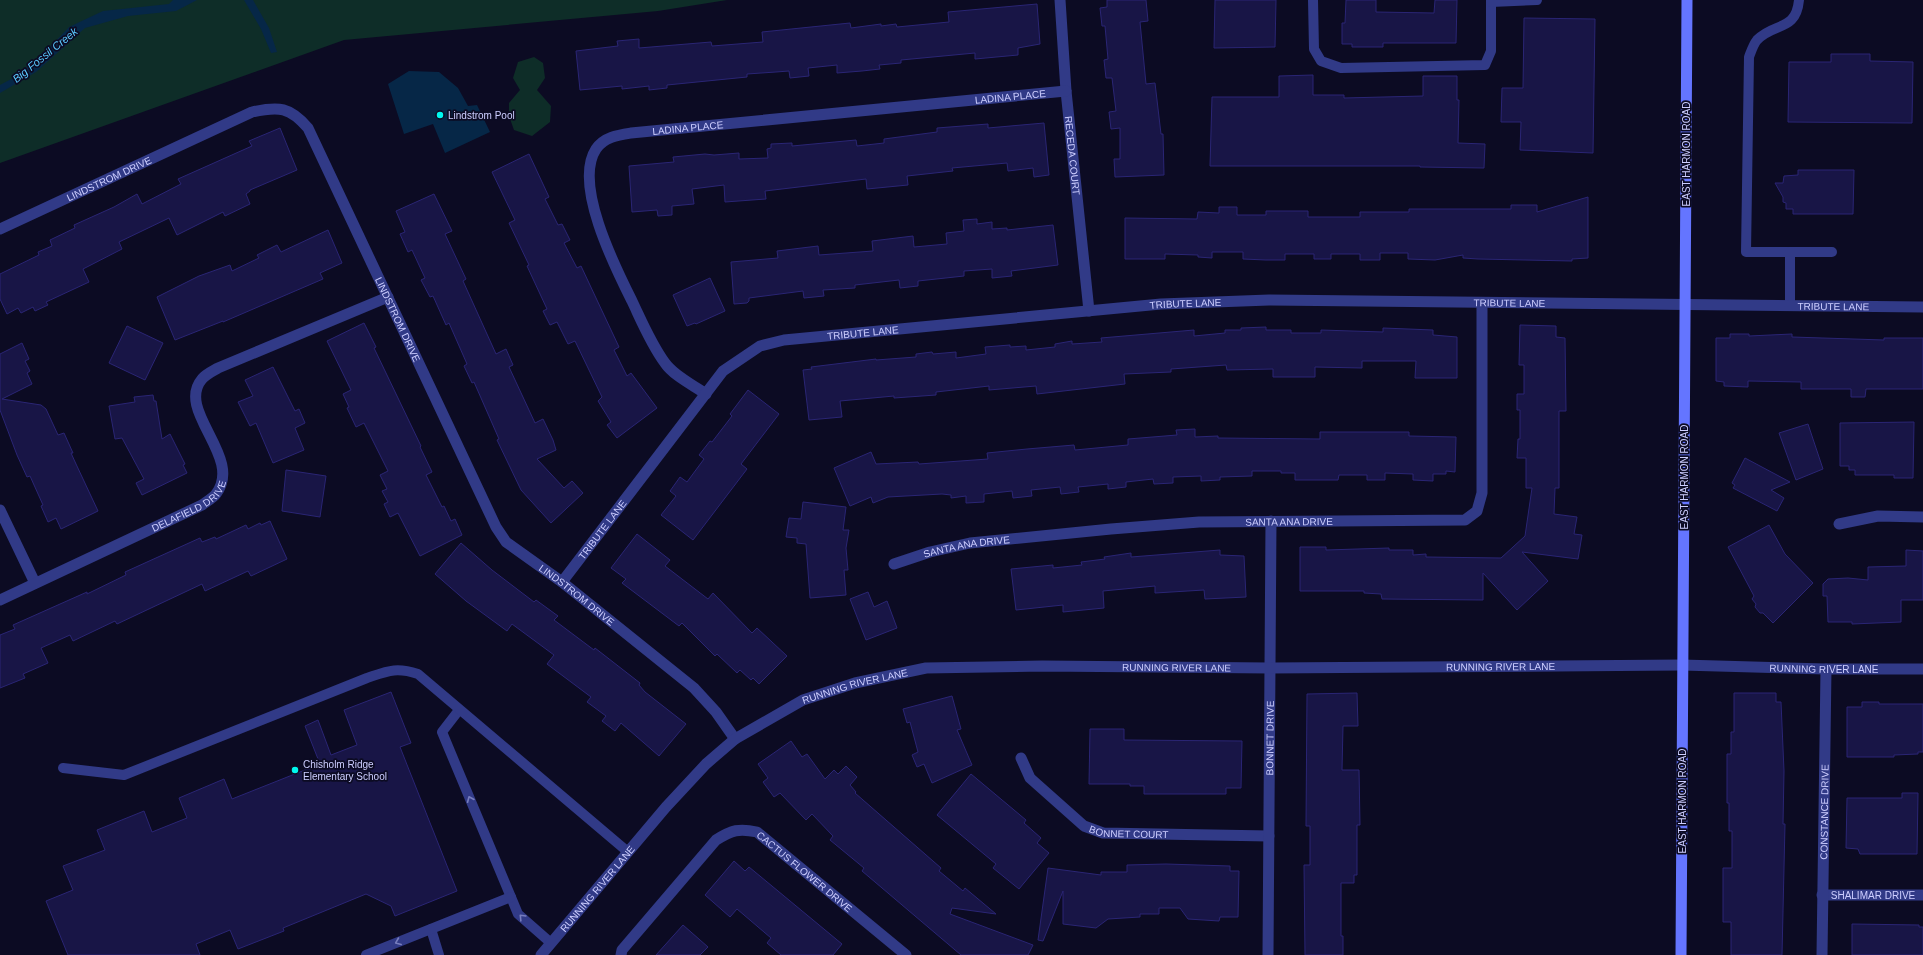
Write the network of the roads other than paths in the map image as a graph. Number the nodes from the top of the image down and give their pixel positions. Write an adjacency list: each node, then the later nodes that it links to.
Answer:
1 (1060, 0): 7 (street, RECEDA COURT)
2 (1314, 0): 6 (lane)
3 (1537, 0): 6 (lane)
4 (1687, 0): 13 (main road, EAST HARMON ROAD)
5 (1799, 0): 9 (lane)
6 (1491, 1)
7 (1066, 91): 16 (street, RECEDA COURT); 17 (street, LADINA PLACE)
8 (0, 229): 11 (street, LINDSTROM DRIVE)
9 (1790, 252): 10 (lane); 14 (lane)
10 (1832, 252)
11 (388, 297): 23 (street, LINDSTROM DRIVE); 24 (street, DELAFIELD DRIVE)
12 (1482, 303): 13 (street, TRIBUTE LANE); 16 (street, TRIBUTE LANE); 20 (street, SANTA ANA DRIVE)
13 (1685, 306): 14 (street, TRIBUTE LANE); 26 (main road, EAST HARMON ROAD)
14 (1790, 306): 15 (street, TRIBUTE LANE)
15 (1923, 307)
16 (1089, 311): 17 (street, TRIBUTE LANE)
17 (706, 394): 23 (street, TRIBUTE LANE)
18 (0, 510): 24 (street)
19 (1923, 517): 21 (street)
20 (1271, 521): 22 (street, SANTA ANA DRIVE); 27 (street, BONNET DRIVE)
21 (1839, 524)
22 (894, 564)
23 (562, 582): 31 (street, LINDSTROM DRIVE)
24 (35, 583): 25 (street, DELAFIELD DRIVE)
25 (0, 600)
26 (1682, 665): 27 (street, RUNNING RIVER LANE); 28 (street, RUNNING RIVER LANE); 47 (main road, EAST HARMON ROAD)
27 (1270, 668): 31 (street, RUNNING RIVER LANE); 34 (street, BONNET DRIVE)
28 (1826, 669): 29 (street, RUNNING RIVER LANE); 36 (street, CONSTANCE DRIVE)
29 (1923, 669)
30 (459, 710): 33 (lane); 35 (lane); 38 (lane, one-way to 30)
31 (736, 739): 35 (street, RUNNING RIVER LANE)
32 (1021, 758): 34 (street, BONNET COURT)
33 (63, 768)
34 (1268, 836): 46 (street, BONNET DRIVE)
35 (628, 852): 40 (street, RUNNING RIVER LANE)
36 (1822, 895): 37 (street, SHALIMAR DRIVE); 48 (street, CONSTANCE DRIVE)
37 (1923, 895)
38 (510, 897): 39 (lane); 40 (lane, one-way to 38)
39 (431, 929): 41 (lane, one-way to 41); 42 (lane)
40 (550, 943): 43 (street, RUNNING RIVER LANE)
41 (366, 955)
42 (439, 955)
43 (540, 955)
44 (621, 955): 45 (street, CACTUS FLOWER DRIVE)
45 (906, 955)
46 (1268, 955)
47 (1681, 955)
48 (1822, 955)

